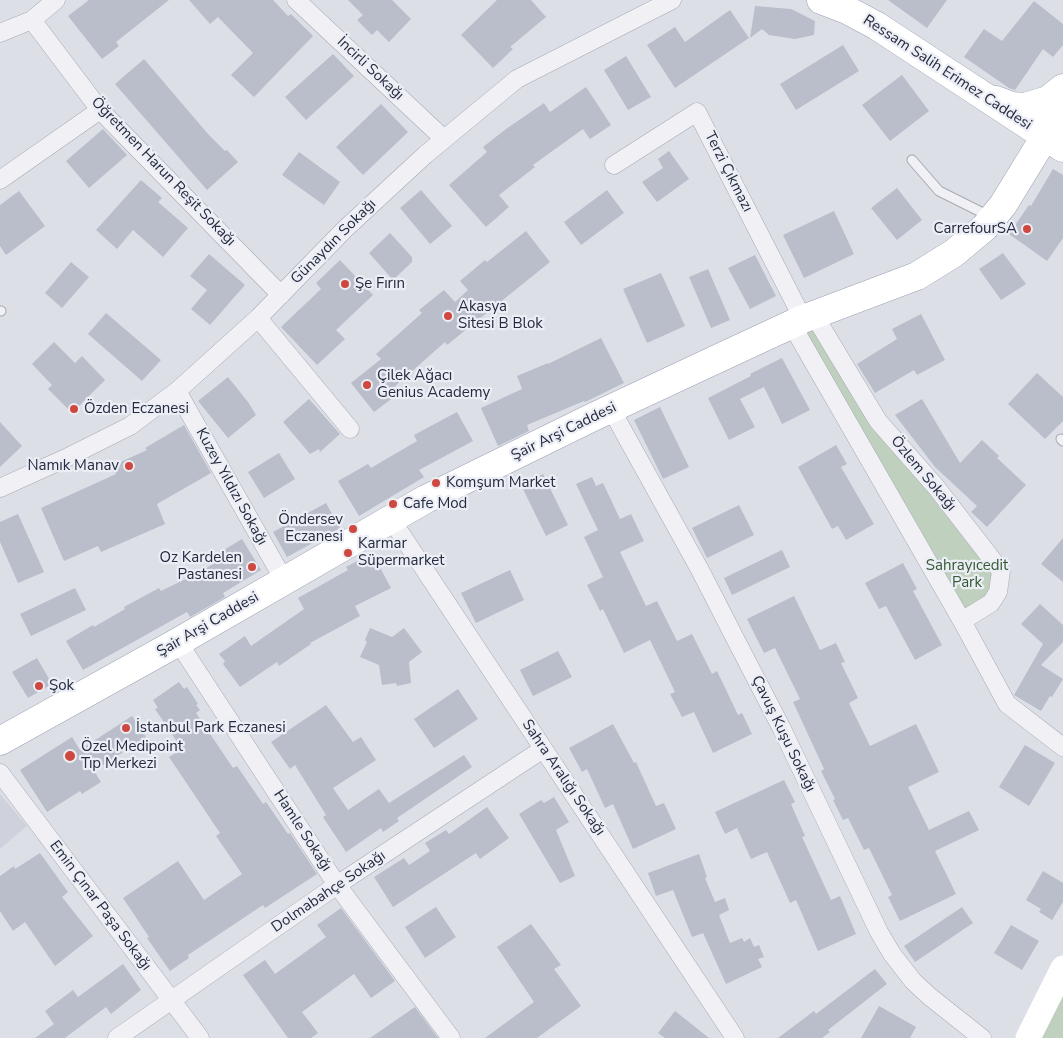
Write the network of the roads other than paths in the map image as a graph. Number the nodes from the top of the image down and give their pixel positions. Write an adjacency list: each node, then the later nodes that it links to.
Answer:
1 (56, 0): 6 (street)
2 (296, 0): 13 (street, İncirli Sokağı)
3 (672, 0): 13 (street, Günaydın Sokağı)
4 (821, 0): 7 (main road, Ressam Salih Erimez Caddesi)
5 (860, 0): 7 (main road)
6 (32, 20): 8 (street); 12 (street, Öğretmen Harun Reşit Sokağı)
7 (877, 26): 9 (main road, Ressam Salih Erimez Caddesi)
8 (0, 33)
9 (970, 88): 10 (main road); 14 (main road, Ressam Salih Erimez Caddesi)
10 (1063, 88)
11 (1063, 107): 14 (main road, Şair Arşi Caddesi)
12 (100, 110): 17 (street); 19 (street, Öğretmen Harun Reşit Sokağı)
13 (444, 139): 19 (street, Günaydın Sokağı)
14 (1054, 142): 18 (main road, Şair Arşi Caddesi)
15 (912, 160): 18 (lane)
16 (614, 165): 21 (street, Terzi Çıkmazı)
17 (0, 180)
18 (992, 218): 21 (main road, Şair Arşi Caddesi)
19 (282, 295): 20 (street, Günaydın Sokağı)
20 (258, 318): 22 (street, Günaydın Sokağı); 24 (street)
21 (803, 320): 23 (main road, Şair Arşi Caddesi); 28 (street, Özlem Sokağı); 28 (street, Özlem Sokağı)
22 (177, 391): 25 (street, Günaydın Sokağı); 27 (street, Kuzey Yıldızı Sokağı)
23 (611, 409): 26 (main road, Şair Arşi Caddesi); 41 (street, Çavuş Kuşu Sokağı)
24 (350, 430)
25 (0, 488)
26 (391, 519): 27 (main road, Şair Arşi Caddesi); 32 (street, Sahra Aralığı Sokağı)
27 (285, 582): 29 (main road, Şair Arşi Caddesi)
28 (962, 620): 31 (street, Özlem Sokağı)
29 (178, 642): 30 (main road, Şair Arşi Caddesi); 34 (street, Hamle Sokağı)
30 (0, 741)
31 (1063, 747)
32 (543, 749): 34 (street, Dolmabahçe Sokağı); 40 (street, Sahra Aralığı Sokağı)
33 (0, 773): 36 (street, Emin Çınar Paşa Sokağı)
34 (337, 885): 36 (street, Dolmabahçe Sokağı); 39 (street, Hamle Sokağı)
35 (1063, 968): 42 (street)
36 (171, 1001): 37 (street, Dolmabahçe Sokağı); 38 (street, Emin Çınar Paşa Sokağı)
37 (116, 1038)
38 (200, 1038)
39 (451, 1038)
40 (735, 1038)
41 (982, 1038)
42 (1028, 1038)

